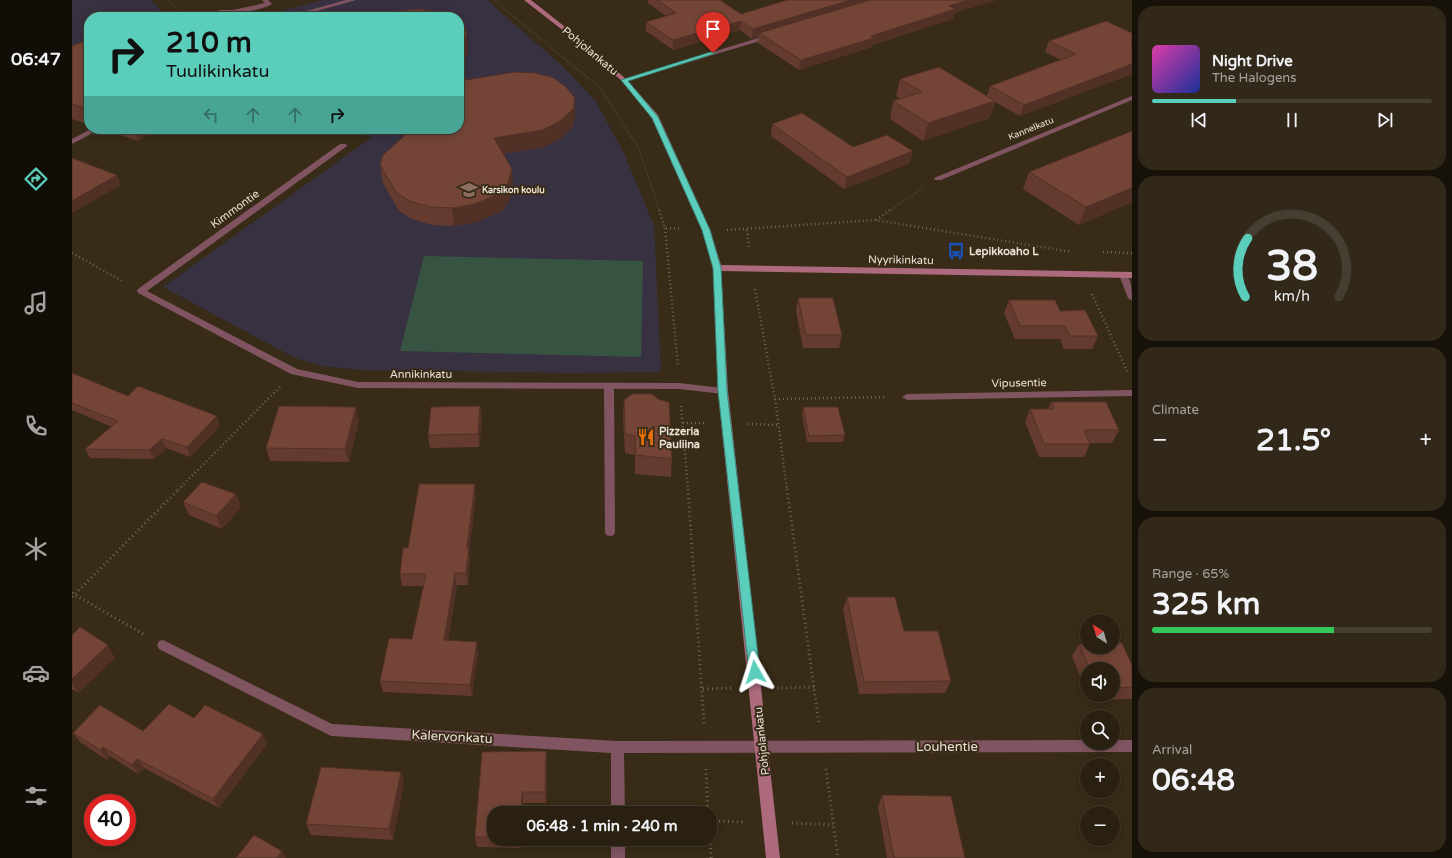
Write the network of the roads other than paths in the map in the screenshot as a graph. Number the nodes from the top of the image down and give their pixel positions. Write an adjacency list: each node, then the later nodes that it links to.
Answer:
1 (265, 0): 5 (street)
2 (353, 0): 7 (street)
3 (527, 0): 9 (street, Pohjolankatu)
4 (220, 12): 6 (street)
5 (233, 12)
6 (233, 12)
7 (307, 12)
8 (777, 34): 9 (street)
9 (624, 80): 15 (street, Pohjolankatu)
10 (1132, 98): 14 (street, Kannelkatu)
11 (87, 134): 12 (street)
12 (72, 142)
13 (343, 146): 17 (street, Kimmontie)
14 (938, 178)
15 (717, 268): 16 (street, Nyyrikinkatu); 20 (street, Pohjolankatu)
16 (1127, 275): 18 (street)
17 (141, 291): 19 (street, Annikinkatu)
18 (1132, 298)
19 (609, 386): 20 (street, Annikinkatu); 23 (street)
20 (723, 391): 27 (street, Pohjolankatu)
21 (1132, 393): 22 (street, Vipusentie)
22 (907, 397)
23 (610, 532)
24 (163, 645): 26 (street, Kalervonkatu)
25 (1132, 746): 27 (street, Louhentie)
26 (617, 747): 27 (street, Kalervonkatu); 28 (street)
27 (763, 747): 31 (street, Pohjolankatu)
28 (618, 806)
29 (618, 846): 30 (street)
30 (618, 858)
31 (773, 858)

